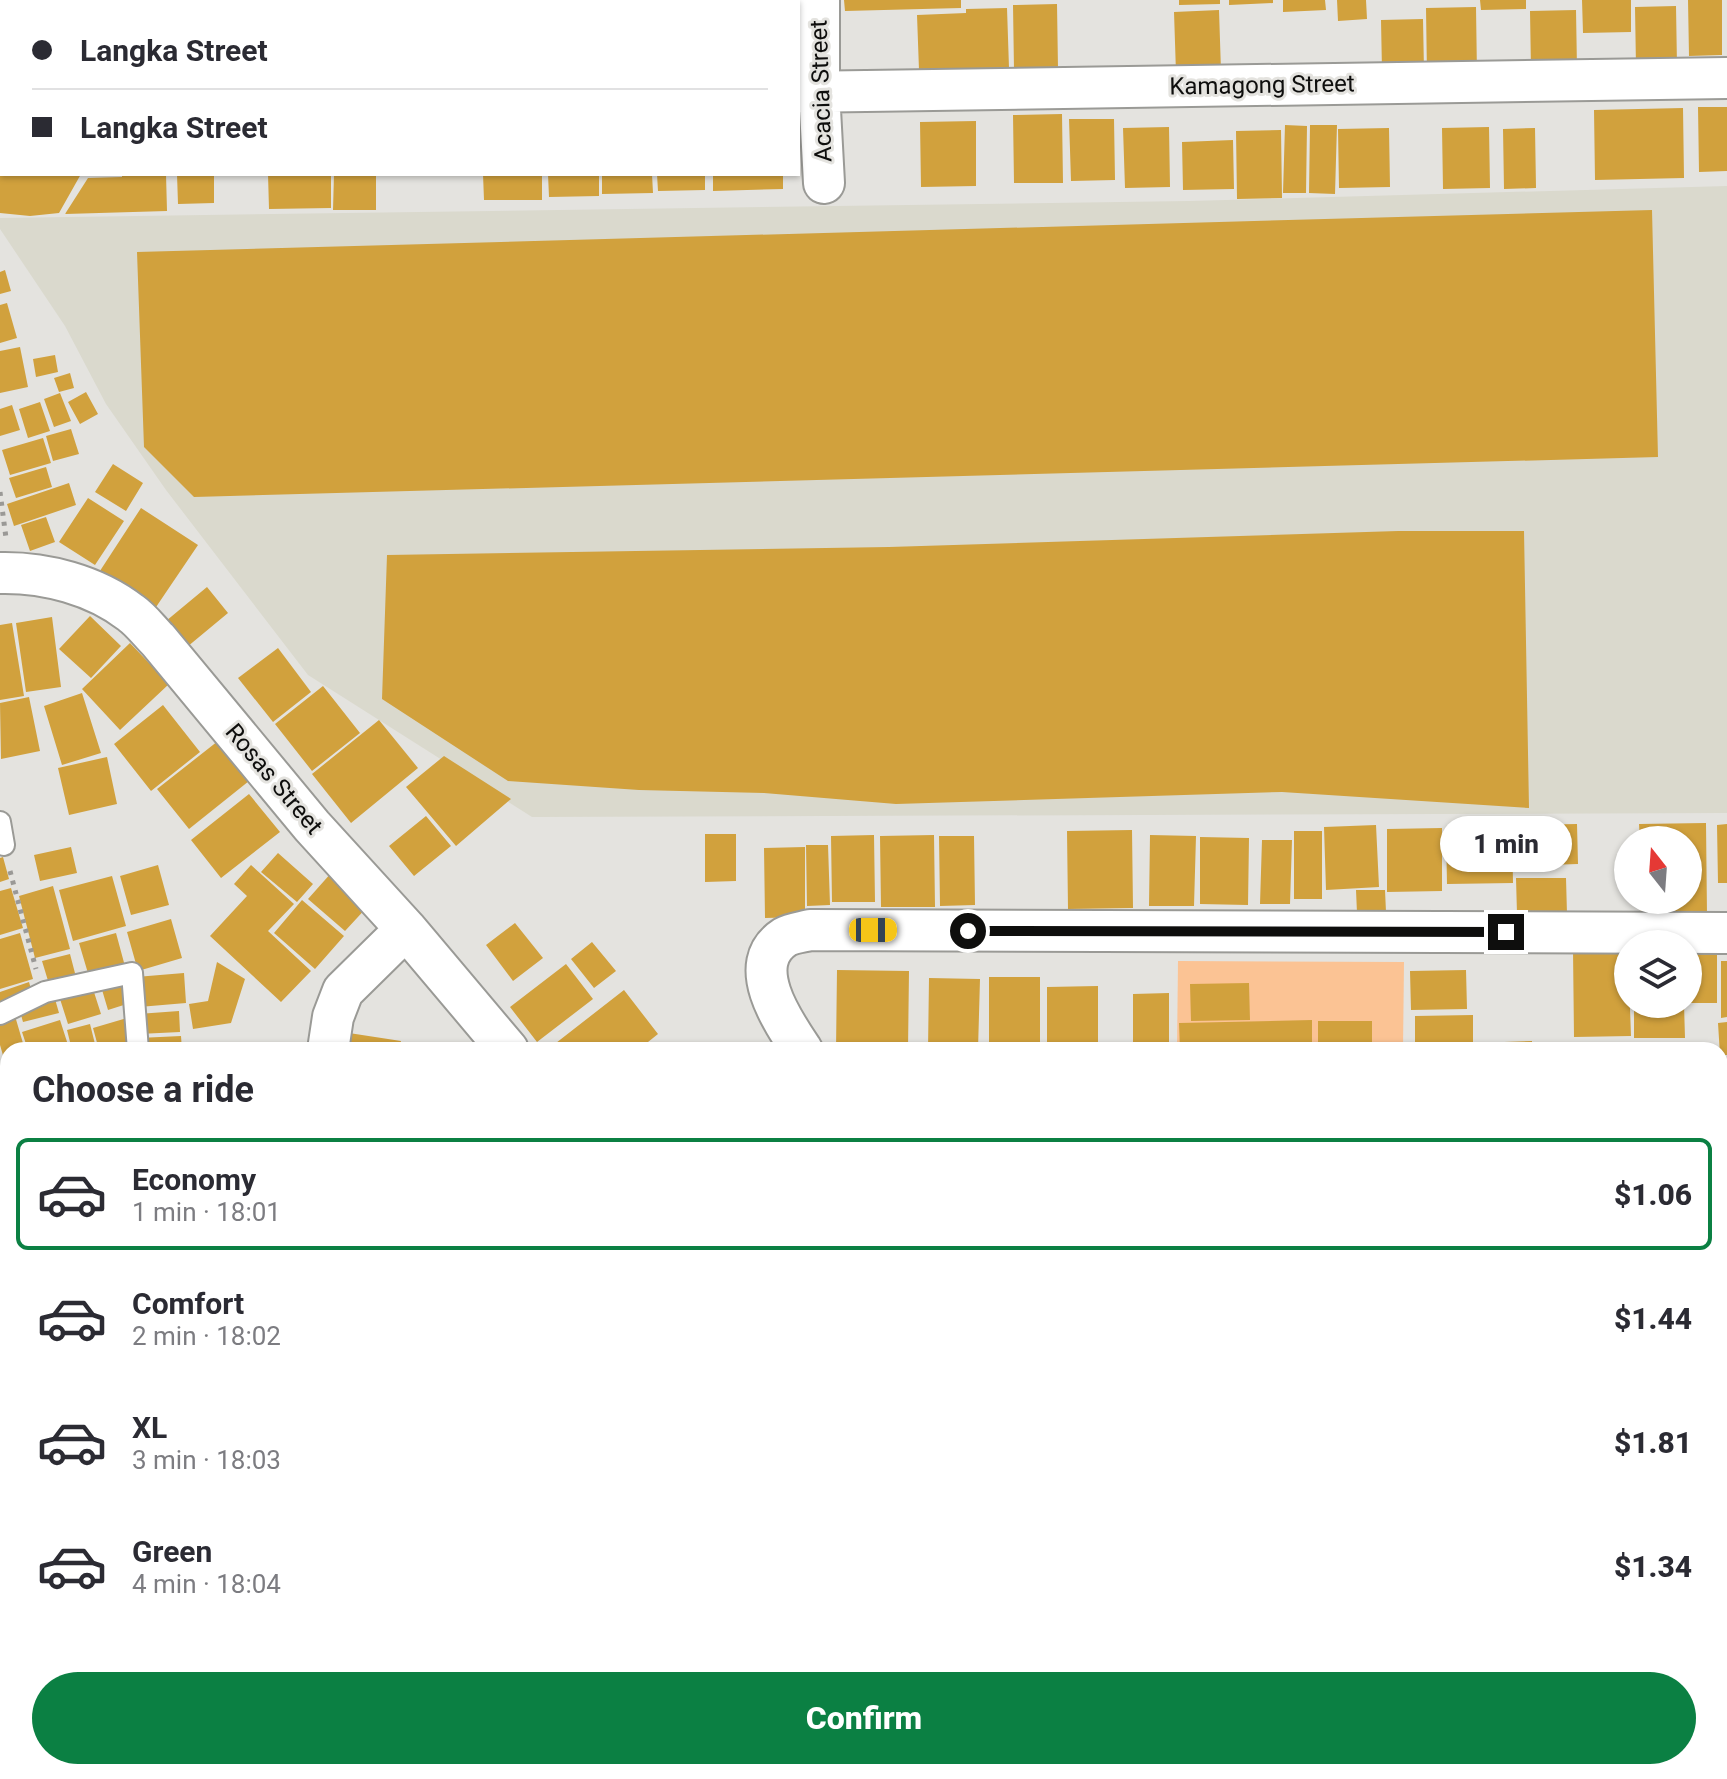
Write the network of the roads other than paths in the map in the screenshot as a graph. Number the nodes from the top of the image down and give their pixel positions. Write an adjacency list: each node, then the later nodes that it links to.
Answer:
1 (819, 0): 3 (street, Acacia Street)
2 (1727, 78): 3 (street, Kamagong Street)
3 (809, 92): 4 (street, Acacia Street)
4 (824, 183)
5 (6, 573): 8 (street, Rosas Street)
6 (0, 822): 7 (lane)
7 (4, 845)
8 (406, 929): 12 (street); 13 (street, Rosas Street)
9 (1727, 933): 14 (street)
10 (0, 1014): 11 (lane)
11 (137, 1042)
12 (329, 1042)
13 (501, 1042)
14 (796, 1042)

